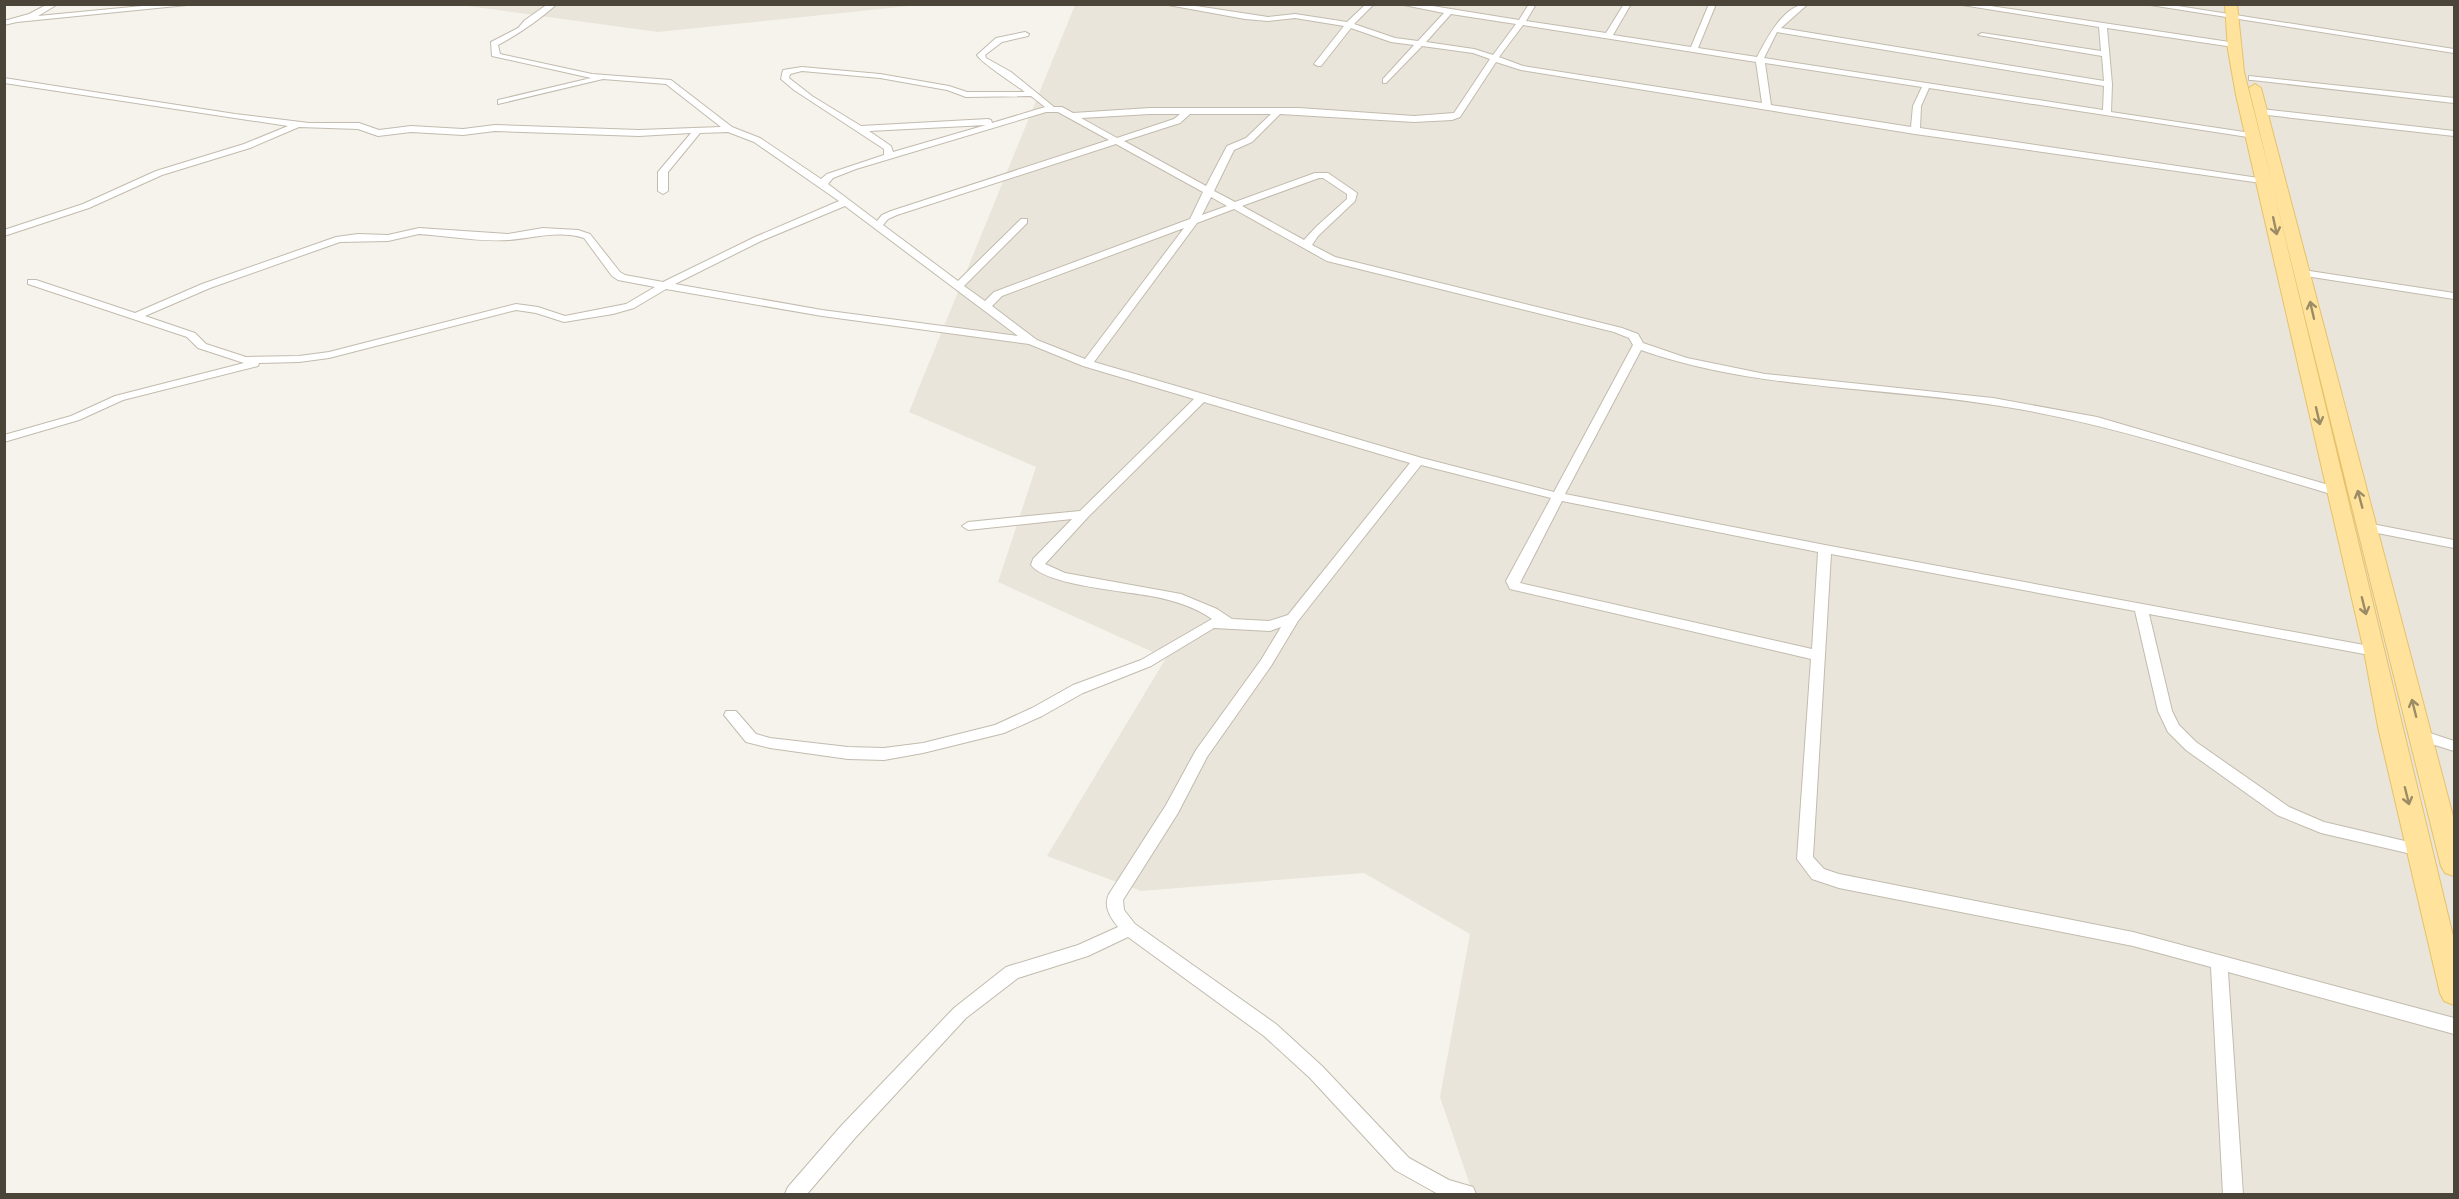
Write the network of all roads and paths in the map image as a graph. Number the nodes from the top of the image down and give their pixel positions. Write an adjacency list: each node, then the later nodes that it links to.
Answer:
1 (55, 4): 15 (street)
2 (194, 4): 15 (street)
3 (554, 4): 32 (street)
4 (1166, 4): 18 (street)
5 (1371, 4): 18 (street)
6 (1402, 4): 13 (street)
7 (1533, 4): 16 (street)
8 (1628, 4): 23 (street)
9 (1713, 4): 26 (street)
10 (1805, 4): 20 (street)
11 (1959, 4): 19 (street)
12 (2147, 4): 14 (street)
13 (1450, 11): 16 (street); 24 (street)
14 (2236, 11): 25 (main road); 27 (street); 33 (main road)
15 (15, 20): 17 (street)
16 (1522, 22): 23 (street); 30 (street)
17 (4, 23)
18 (1349, 25): 24 (street); 31 (street)
19 (2103, 27): 25 (street); 28 (street)
20 (1775, 29): 29 (street); 36 (street)
21 (1025, 34): 38 (street)
22 (1983, 34): 28 (street)
23 (1609, 35): 26 (street)
24 (1421, 43): 30 (street); 35 (street)
25 (2233, 45): 55 (main road)
26 (1694, 48): 29 (street)
27 (2454, 51)
28 (2106, 54): 36 (street)
29 (1760, 58): 37 (street); 41 (street)
30 (1495, 59): 41 (street); 44 (street)
31 (1318, 64)
32 (607, 77): 40 (street); 50 (street)
33 (2252, 78): 39 (street); 45 (main road)
34 (4, 80): 49 (street)
35 (1386, 81)
36 (2108, 84): 46 (street)
37 (1927, 85): 46 (street); 53 (street)
38 (1031, 94): 42 (street); 51 (street)
39 (2454, 101)
40 (501, 102)
41 (1767, 108): 53 (street)
42 (1052, 109): 47 (street); 48 (street)
43 (1188, 111): 44 (street); 47 (street); 56 (street)
44 (1277, 112): 61 (street)
45 (2261, 112): 54 (street); 58 (main road)
46 (2107, 113): 55 (street)
47 (1070, 116): 56 (street)
48 (1004, 122): 51 (street); 57 (street)
49 (298, 125): 52 (street); 67 (street)
50 (729, 129): 52 (street); 59 (street)
51 (861, 129): 57 (street)
52 (698, 130): 60 (street)
53 (1915, 131): 58 (street)
54 (2454, 134)
55 (2251, 136): 58 (main road)
56 (1116, 141): 61 (street); 66 (street)
57 (889, 156): 59 (street)
58 (2273, 183): 69 (main road); 83 (main road, one-way to 83)
59 (822, 184): 62 (street)
60 (663, 191)
61 (1208, 192): 63 (street); 65 (street)
62 (846, 202): 66 (street); 71 (street)
63 (1234, 207): 65 (street); 68 (street); 68 (street)
64 (1024, 221): 72 (street)
65 (1194, 222): 74 (street); 79 (street)
66 (878, 226): 72 (street)
67 (4, 233)
68 (1307, 246): 77 (street)
69 (2303, 273): 73 (street); 87 (main road, one-way to 69)
70 (32, 282): 75 (street)
71 (665, 285): 75 (street); 76 (street); 78 (street)
72 (958, 287): 74 (street)
73 (2454, 296)
74 (985, 307): 76 (street)
75 (137, 316): 78 (street)
76 (1033, 342): 79 (street)
77 (1638, 345): 83 (street); 84 (street)
78 (273, 359): 81 (street)
79 (1087, 364): 80 (street)
80 (1202, 397): 82 (street); 85 (street)
81 (4, 439)
82 (1418, 462): 84 (street); 91 (street)
83 (2335, 491): 93 (main road, one-way to 93)
84 (1557, 496): 89 (street); 94 (street)
85 (1084, 514): 86 (street); 92 (street)
86 (968, 526)
87 (2367, 527): 88 (street); 96 (main road, one-way to 87)
88 (2454, 544)
89 (1825, 549): 90 (street); 94 (street)
90 (2141, 608): 93 (street); 98 (street)
91 (1293, 618): 92 (street); 100 (street)
92 (1228, 623): 95 (street)
93 (2375, 651): 98 (main road, one-way to 98)
94 (1819, 656): 101 (street)
95 (731, 715)
96 (2421, 735): 97 (street); 99 (main road)
97 (2454, 746)
98 (2420, 850): 102 (main road)
99 (2454, 866)
100 (1129, 928): 104 (street); 105 (street)
101 (2219, 962): 103 (street); 106 (street)
102 (2454, 993)
103 (2454, 1026)
104 (795, 1194)
105 (1466, 1194)
106 (2233, 1194)

